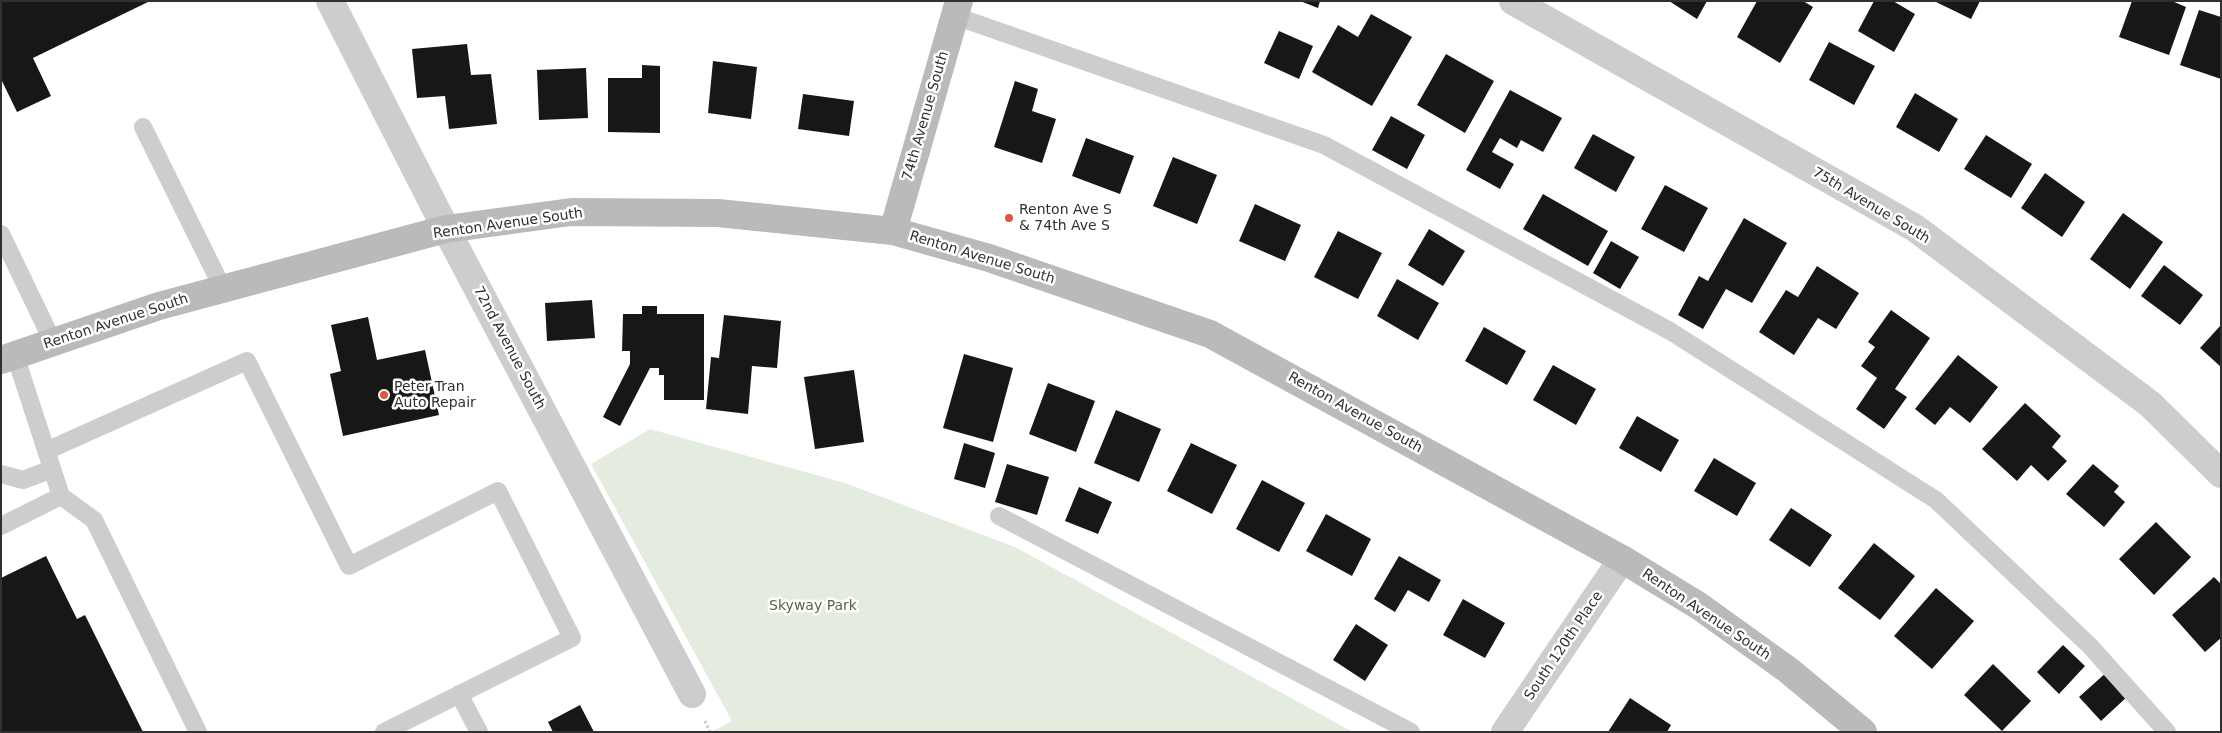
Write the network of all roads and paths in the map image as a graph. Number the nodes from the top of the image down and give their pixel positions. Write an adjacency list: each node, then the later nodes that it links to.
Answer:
1 (330, 1): 5 (street, 72nd Avenue South)
2 (1513, 1): 14 (street, 75th Avenue South)
3 (957, 8): 6 (main road, 74th Avenue South); 27 (lane)
4 (142, 128): 8 (lane)
5 (446, 229): 6 (main road, Renton Avenue South); 8 (main road, Renton Avenue South); 20 (street, 72nd Avenue South)
6 (893, 231): 18 (main road, Renton Avenue South)
7 (1, 234): 9 (lane)
8 (223, 289): 9 (main road, Renton Avenue South)
9 (53, 342): 10 (main road, Renton Avenue South)
10 (8, 357): 11 (lane)
11 (46, 450): 12 (lane); 19 (lane)
12 (52, 469): 13 (lane); 15 (lane)
13 (1, 474)
14 (2221, 474)
15 (61, 496): 17 (lane); 22 (lane)
16 (999, 516): 24 (lane)
17 (1, 526)
18 (1622, 559): 25 (street, South 120th Place); 26 (main road, Renton Avenue South)
19 (460, 694): 21 (lane); 23 (lane)
20 (692, 694)
21 (389, 731)
22 (198, 732)
23 (479, 732)
24 (1411, 732)
25 (1506, 732)
26 (1863, 732)
27 (2167, 732)

